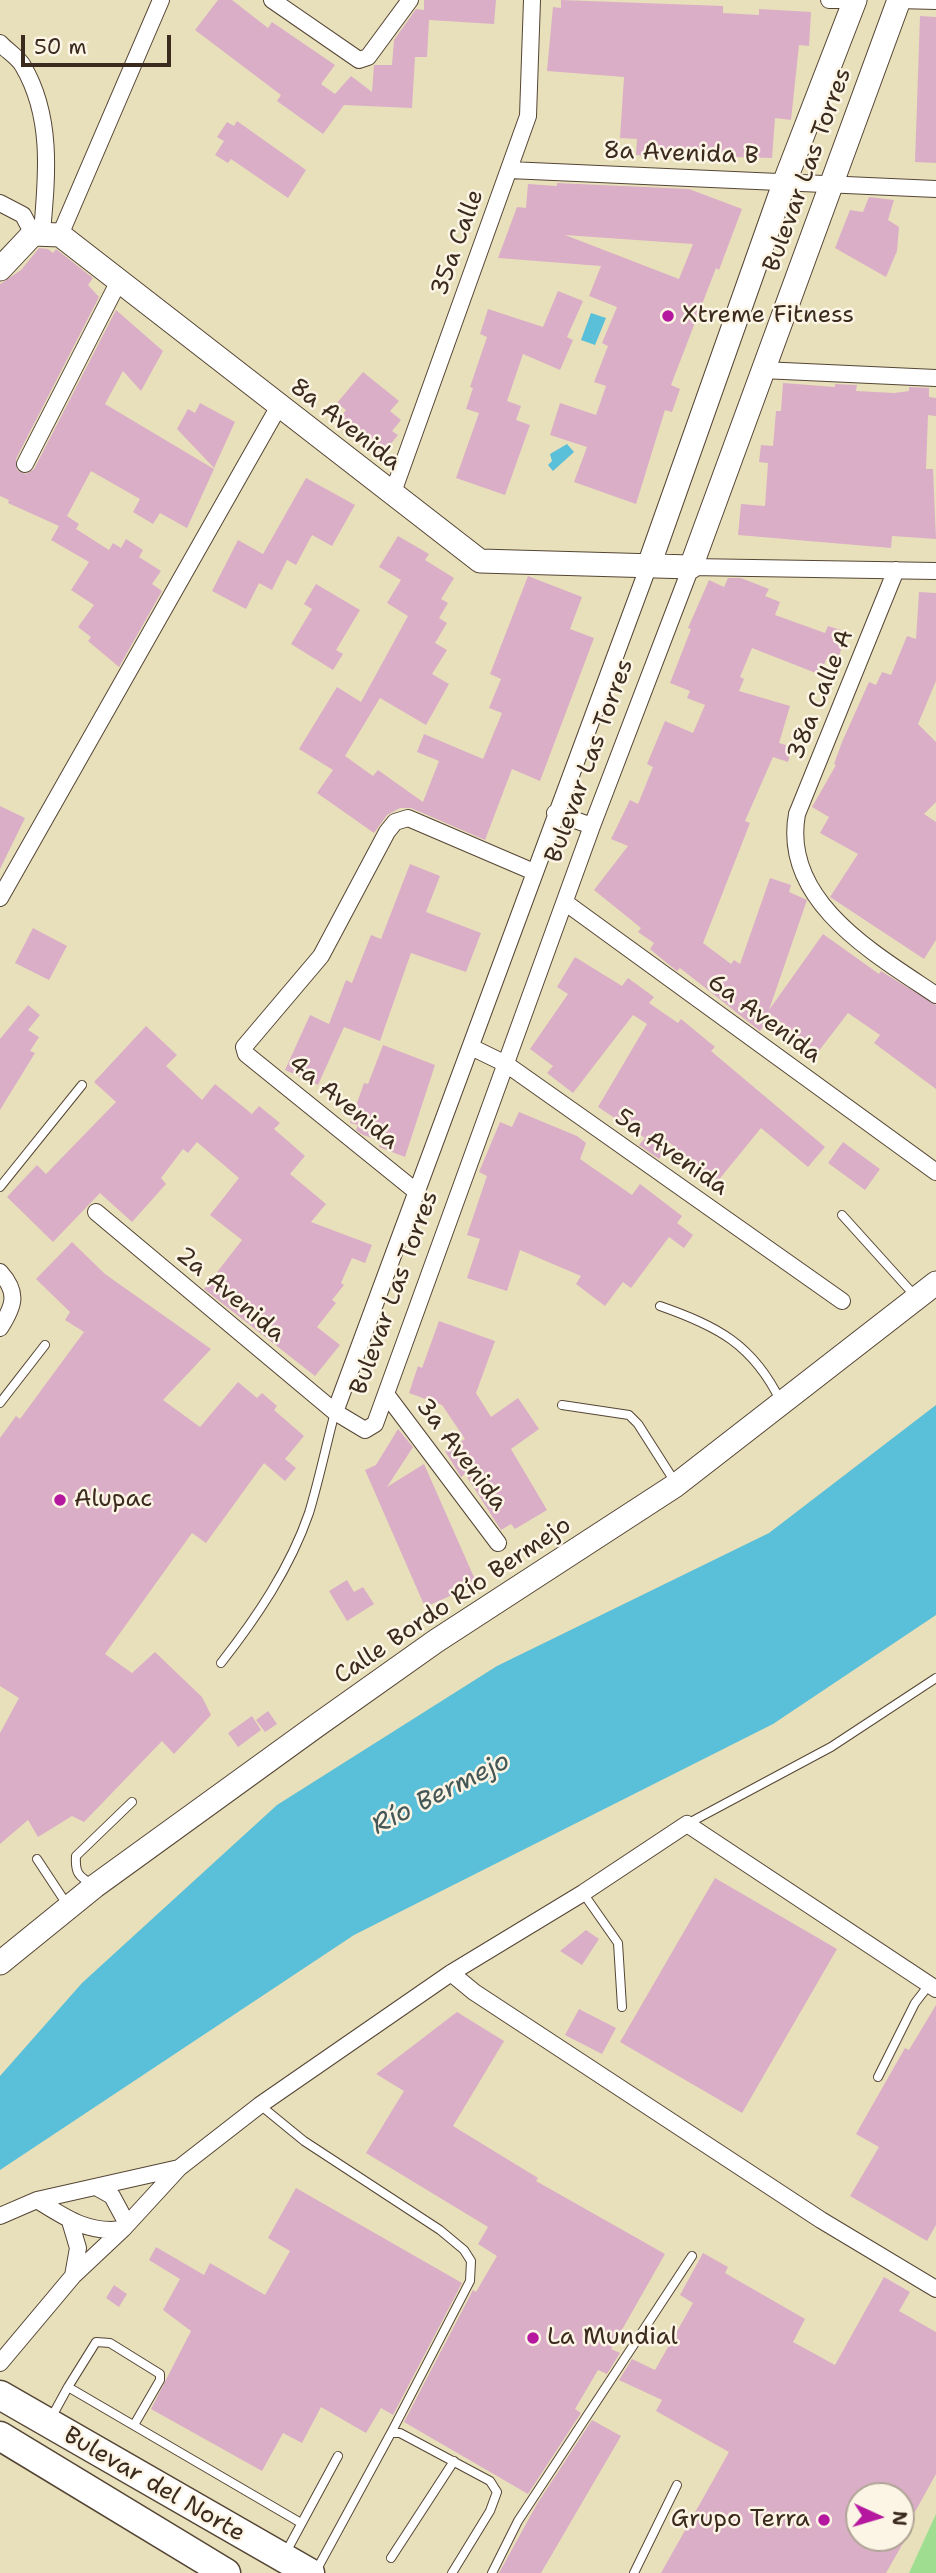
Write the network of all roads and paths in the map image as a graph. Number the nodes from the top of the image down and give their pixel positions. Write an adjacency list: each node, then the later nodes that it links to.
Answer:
1 (161, 0): 15 (street)
2 (272, 0): 3 (street)
3 (410, 0)
4 (532, 0): 10 (street, 35a Calle)
5 (829, 0): 6 (street)
6 (855, 0): 11 (street, Bulevar Las Torres)
7 (898, 0): 8 (street); 12 (street, Bulevar Las Torres)
8 (936, 1)
9 (0, 43): 15 (street)
10 (509, 170): 11 (street, 8a Avenida B); 22 (street, 35a Calle)
11 (785, 181): 12 (street, 8a Avenida B); 23 (street, Bulevar Las Torres)
12 (832, 182): 13 (street, 8a Avenida B); 18 (street, Bulevar Las Torres)
13 (936, 189)
14 (0, 203): 15 (street)
15 (45, 234): 16 (street); 17 (street, 8a Avenida)
16 (0, 269)
17 (120, 279): 20 (street, 8a Avenida); 21 (street)
18 (762, 370): 19 (street); 24 (street, Bulevar Las Torres)
19 (936, 378)
20 (279, 407): 22 (street, 8a Avenida); 30 (street)
21 (25, 464)
22 (392, 495): 23 (street, 8a Avenida)
23 (649, 565): 24 (street, 8a Avenida); 27 (street, Bulevar Las Torres)
24 (691, 567): 25 (street); 28 (street, Bulevar Las Torres)
25 (897, 570): 26 (street); 34 (street, 38a Calle A)
26 (936, 571)
27 (555, 813): 28 (street); 31 (street, Bulevar Las Torres)
28 (592, 826): 33 (street, Bulevar Las Torres)
29 (0, 860): 30 (street)
30 (14, 869): 32 (street)
31 (534, 873): 35 (street, Bulevar Las Torres); 40 (street, 4a Avenida)
32 (0, 898)
33 (566, 903): 36 (street, Bulevar Las Torres); 38 (street, 6a Avenida)
34 (936, 995)
35 (471, 1047): 36 (street, 5a Avenida); 40 (street, Bulevar Las Torres)
36 (506, 1064): 46 (street, 5a Avenida); 50 (street, Bulevar Las Torres)
37 (82, 1084): 39 (lane)
38 (936, 1172)
39 (0, 1187)
40 (418, 1193): 54 (street, Bulevar Las Torres)
41 (96, 1212): 54 (street, 2a Avenida)
42 (842, 1215): 45 (lane)
43 (0, 1272): 48 (street)
44 (936, 1283): 45 (street, Calle Bordo Río Bermejo)
45 (918, 1299): 51 (street, Calle Bordo Río Bermejo)
46 (842, 1301)
47 (660, 1306): 51 (lane)
48 (0, 1328)
49 (45, 1345): 52 (lane)
50 (386, 1394): 54 (street, Bulevar Las Torres); 56 (street, 3a Avenida)
51 (781, 1402): 55 (street, Calle Bordo Río Bermejo)
52 (0, 1403)
53 (562, 1405): 55 (lane)
54 (335, 1412): 57 (lane)
55 (676, 1485): 62 (street, Calle Bordo Río Bermejo)
56 (498, 1543)
57 (222, 1663)
58 (936, 1678): 60 (lane)
59 (132, 1802): 62 (lane)
60 (688, 1824): 63 (street); 67 (street)
61 (37, 1859): 64 (lane)
62 (95, 1885): 64 (street, Calle Bordo Río Bermejo)
63 (583, 1893): 66 (street); 68 (lane)
64 (68, 1906): 65 (street, Calle Bordo Río Bermejo)
65 (0, 1963)
66 (451, 1973): 70 (street); 79 (street)
67 (933, 1987): 69 (lane)
68 (622, 2007)
69 (878, 2077)
70 (260, 2105): 71 (street); 85 (lane)
71 (179, 2168): 72 (street); 76 (street)
72 (96, 2188): 73 (street); 76 (street)
73 (37, 2200): 74 (street); 75 (street)
74 (0, 2216)
75 (71, 2221): 76 (street); 78 (street)
76 (124, 2226): 78 (street)
77 (692, 2256): 96 (lane)
78 (73, 2276): 80 (street)
79 (936, 2289)
80 (0, 2363)
81 (68, 2387): 83 (lane); 84 (lane); 84 (lane)
82 (0, 2395): 83 (highway, Bulevar del Norte)
83 (49, 2423): 92 (highway, Bulevar del Norte)
84 (134, 2425): 90 (lane)
85 (391, 2433): 88 (lane); 94 (lane)
86 (0, 2436): 93 (highway, Bulevar del Norte)
87 (338, 2456): 90 (lane)
88 (454, 2461): 91 (lane); 95 (lane)
89 (677, 2485): 97 (lane)
90 (301, 2523): 92 (lane)
91 (391, 2558)
92 (282, 2560): 94 (highway, Bulevar del Norte)
93 (226, 2573)
94 (312, 2573)
95 (452, 2573)
96 (492, 2573)
97 (634, 2573)

